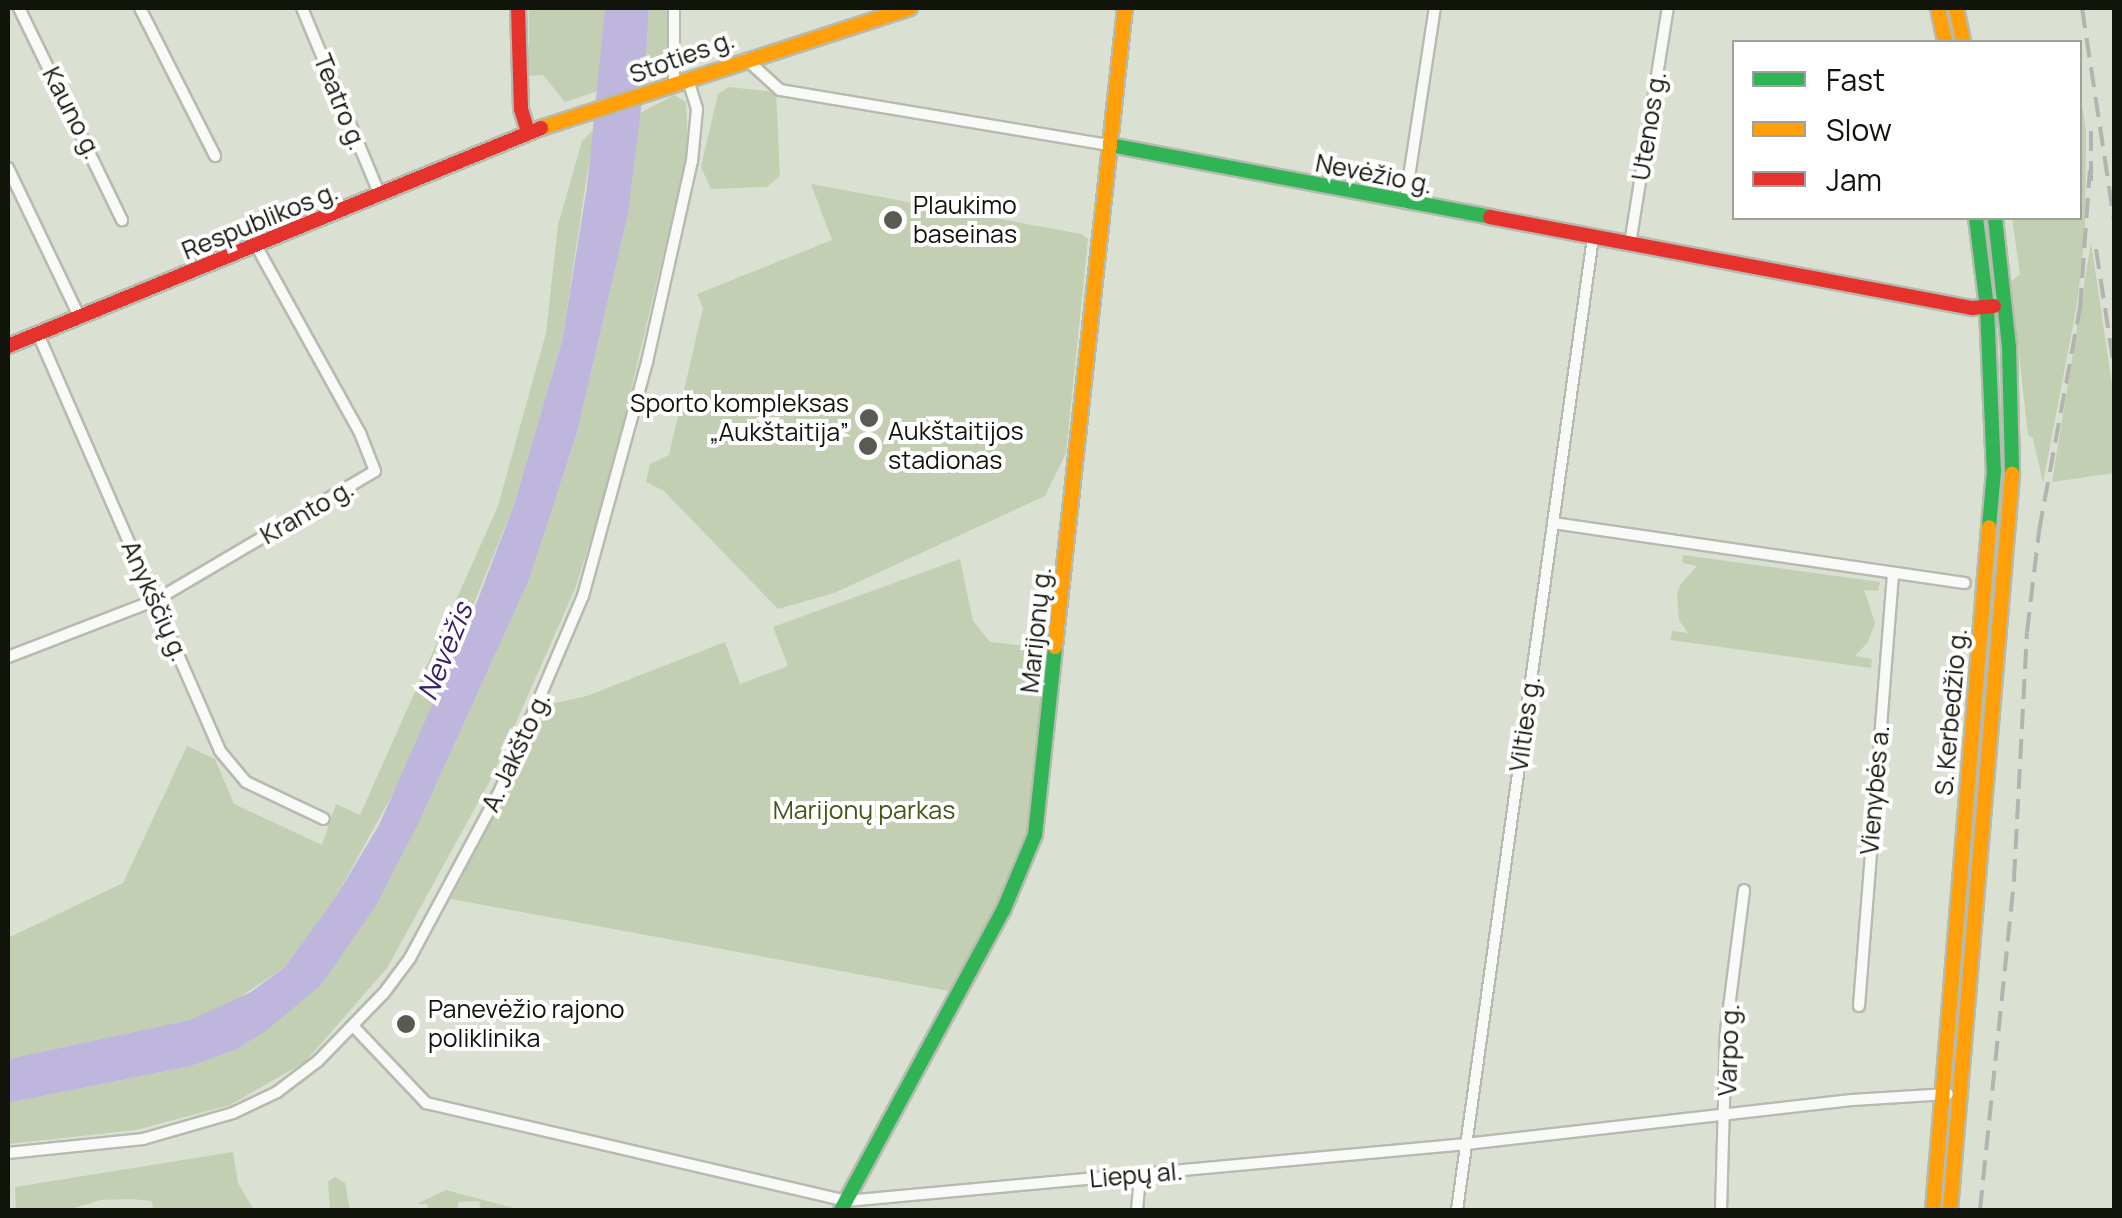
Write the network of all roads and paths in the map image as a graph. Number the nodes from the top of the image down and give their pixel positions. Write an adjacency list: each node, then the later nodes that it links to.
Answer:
1 (19, 8): 24 (street, Kauno g.)
2 (140, 8): 20 (street)
3 (302, 8): 22 (street, Teatro g.)
4 (518, 8): 18 (main road)
5 (674, 8): 17 (street, A. Jakšto g.)
6 (910, 8): 16 (main road, Stoties g.)
7 (1112, 8): 13 (main road)
8 (1125, 8): 13 (main road, Marijonų g.)
9 (1435, 8): 23 (street)
10 (1668, 8): 28 (street, Utenos g.)
11 (1938, 8): 14 (main road)
12 (1956, 8): 15 (main road)
13 (1122, 34): 19 (main road, Marijonų g.)
14 (1945, 40)
15 (1963, 40)
16 (746, 59): 17 (main road, Stoties g.); 19 (street, Nevėžio g.)
17 (681, 83): 18 (main road, Stoties g.); 43 (street, A. Jakšto g.)
18 (528, 132): 22 (main road, Respublikos g.)
19 (1110, 145): 23 (main road, Nevėžio g.); 50 (main road, Marijonų g.)
20 (215, 156)
21 (8, 168): 32 (street)
22 (380, 196): 29 (main road, Respublikos g.)
23 (1405, 204): 27 (main road, Nevėžio g.)
24 (122, 220)
25 (1976, 220): 31 (main road, S. Kerbedžio g.)
26 (1996, 220): 30 (main road, S. Kerbedžio g.)
27 (1593, 238): 28 (main road, Nevėžio g.); 35 (street, Vilties g.)
28 (1630, 244): 31 (main road, Nevėžio g.)
29 (257, 247): 32 (main road, Respublikos g.); 38 (street, Kranto g.)
30 (2006, 304): 31 (main road, Nevėžio g.); 45 (main road, S. Kerbedžio g.)
31 (1987, 307): 44 (main road, S. Kerbedžio g.)
32 (80, 318): 33 (main road, Respublikos g.)
33 (38, 334): 34 (main road, Respublikos g.); 38 (street, Anykščių g.)
34 (8, 346)
35 (1553, 523): 36 (street); 47 (street, Vilties g.)
36 (1893, 573): 37 (street); 42 (street, Vienybės a.)
37 (1966, 584)
38 (156, 600): 39 (street, Kranto g.); 40 (street, Anykščių g.)
39 (8, 657)
40 (324, 819)
41 (1744, 890): 46 (street, Varpo g.)
42 (1858, 1006)
43 (354, 1027): 48 (street, A. Jakšto g.); 50 (street, Liepų al.)
44 (1943, 1094): 45 (street, Liepų al.); 46 (street, Liepų al.); 54 (main road, S. Kerbedžio g.)
45 (1960, 1095): 55 (main road, S. Kerbedžio g.)
46 (1726, 1116): 47 (street, Liepų al.); 53 (street, Varpo g.)
47 (1466, 1144): 49 (street, Liepų al.); 52 (street, Vilties g.)
48 (8, 1153)
49 (1140, 1174): 50 (street, Liepų al.); 51 (street)
50 (844, 1206)
51 (1137, 1210)
52 (1457, 1210)
53 (1721, 1210)
54 (1932, 1210)
55 (1950, 1210)

